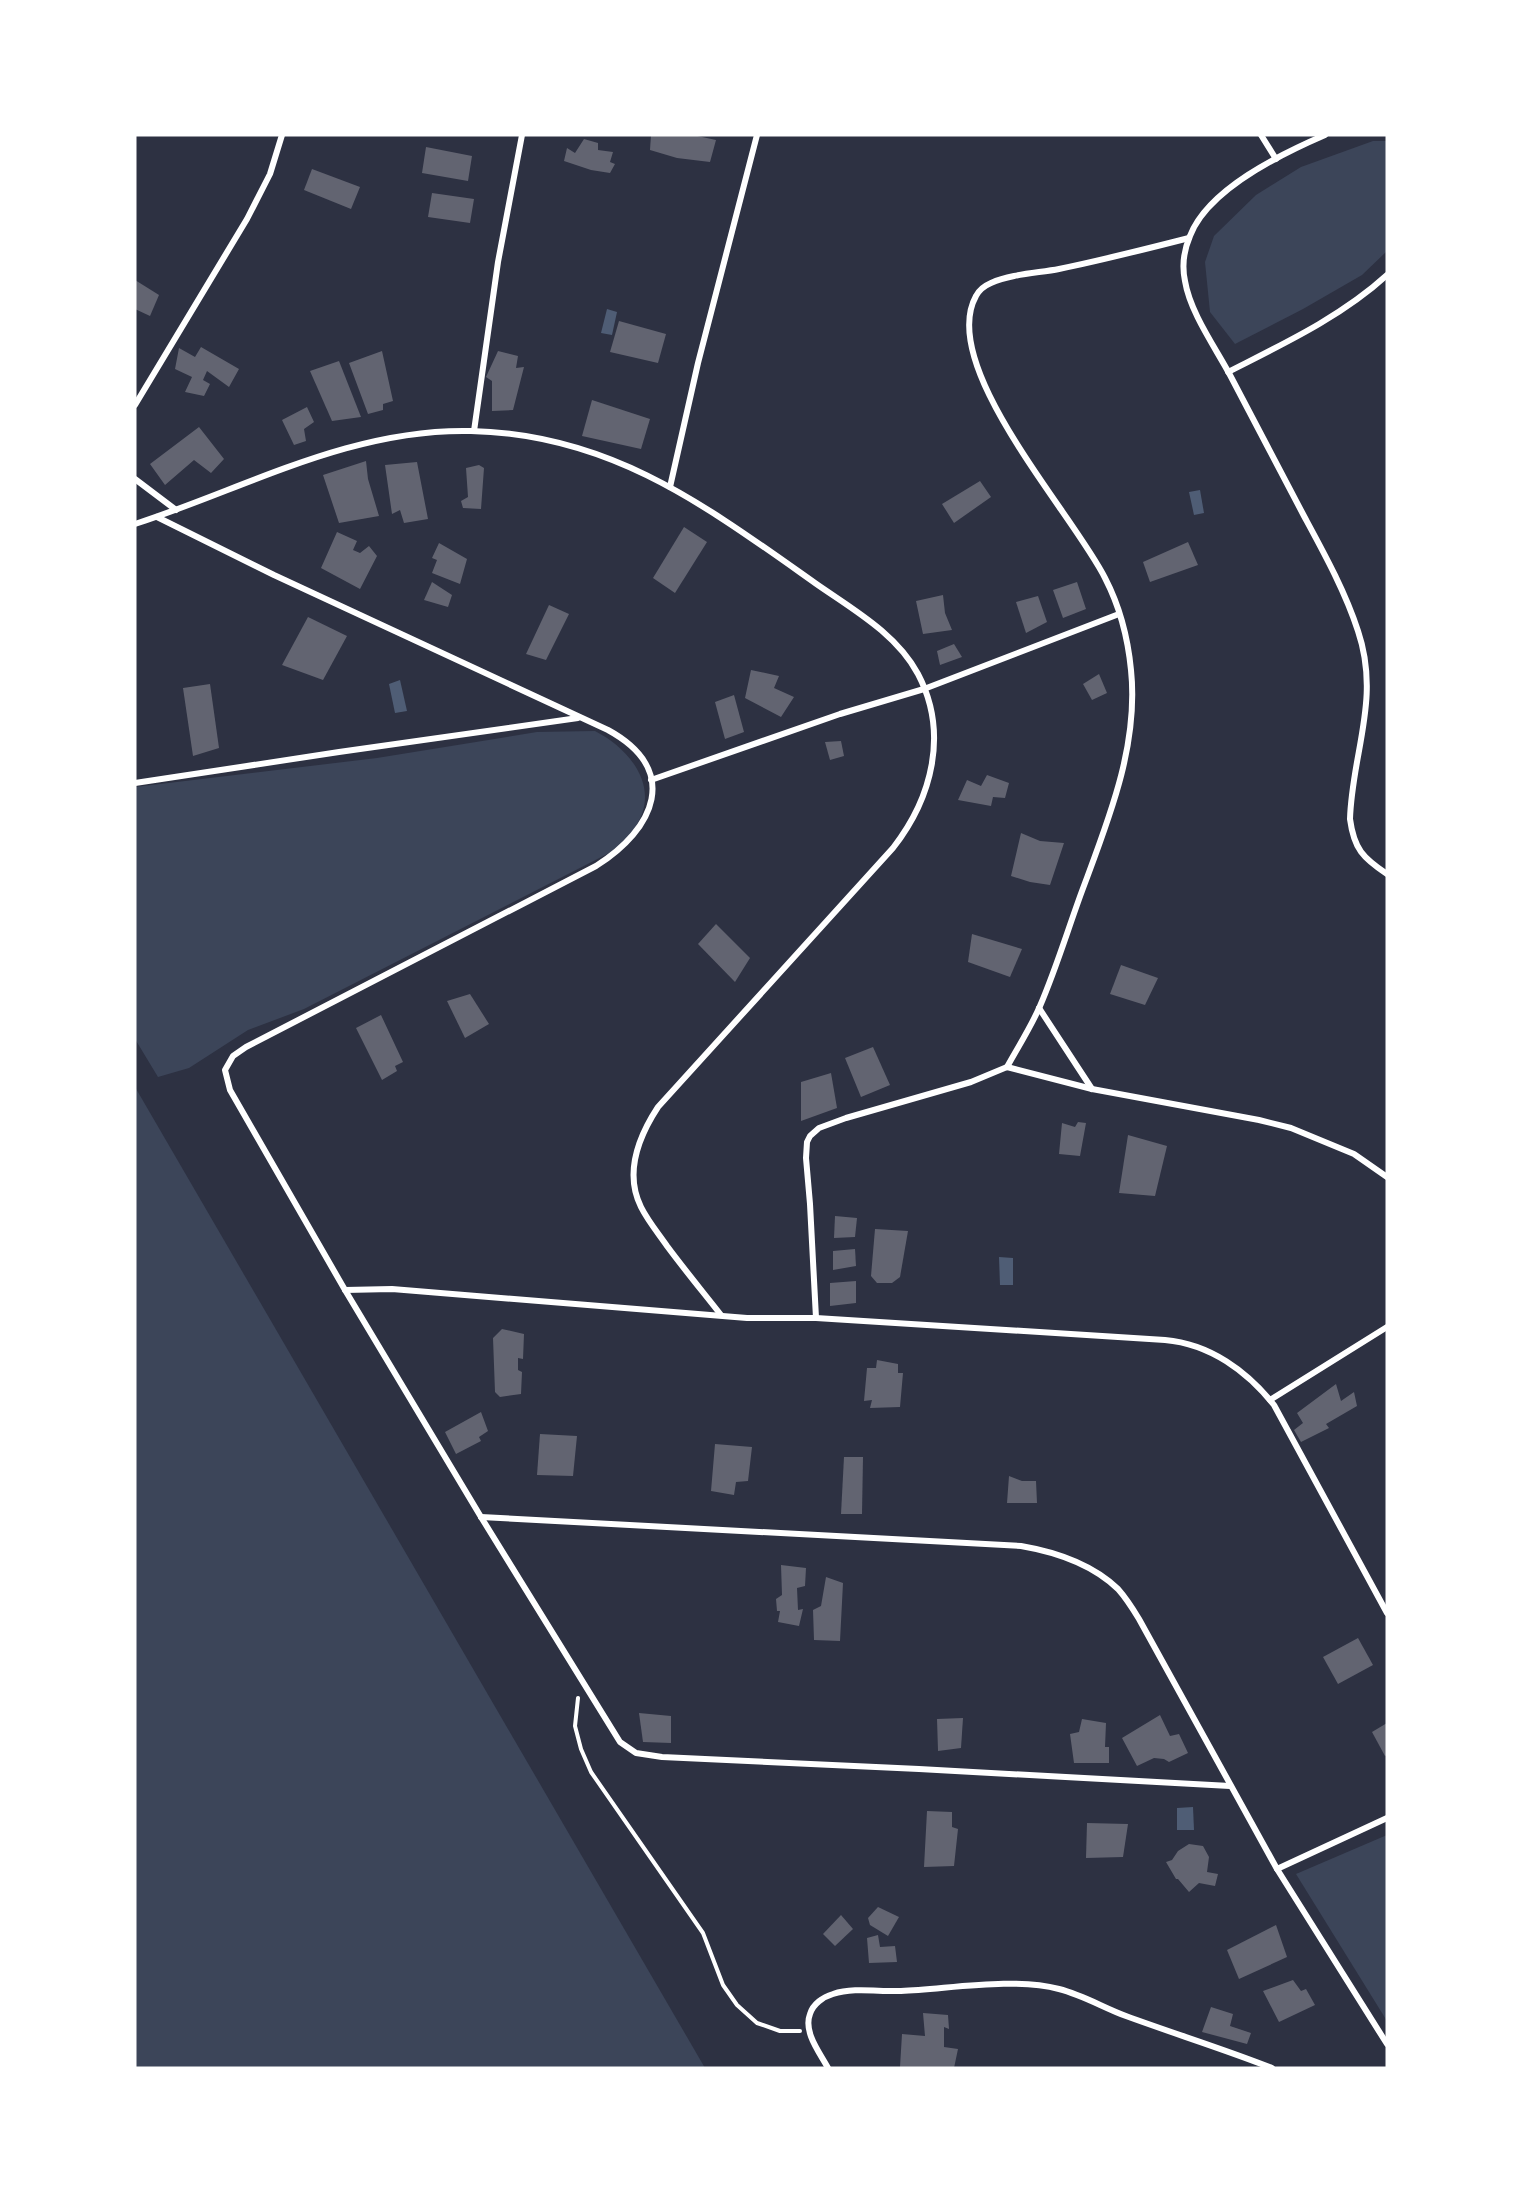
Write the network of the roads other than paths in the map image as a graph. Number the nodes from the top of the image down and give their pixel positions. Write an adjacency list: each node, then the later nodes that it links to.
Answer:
1 (282, 135): 12 (street)
2 (522, 135): 13 (street)
3 (757, 135): 15 (street)
4 (1261, 135): 6 (street)
5 (1325, 135): 6 (street)
6 (1276, 159): 7 (street)
7 (1189, 238): 11 (street); 19 (street)
8 (1387, 275): 9 (street)
9 (1380, 281): 10 (street); 11 (street)
10 (1387, 287)
11 (1228, 372): 24 (street)
12 (135, 405)
13 (474, 431): 15 (street); 16 (street)
14 (135, 479): 16 (street)
15 (670, 487): 20 (street)
16 (176, 510): 17 (street)
17 (157, 517): 18 (street); 21 (street)
18 (135, 524)
19 (1119, 614): 20 (street); 25 (street)
20 (924, 689): 22 (street); 30 (street)
21 (579, 718): 22 (street); 23 (street)
22 (651, 780): 29 (street)
23 (135, 783)
24 (1387, 874)
25 (1039, 1008): 26 (street); 27 (street)
26 (1007, 1067): 27 (street); 31 (street)
27 (1092, 1089): 28 (street)
28 (1387, 1177)
29 (345, 1290): 30 (street); 34 (street)
30 (721, 1315): 31 (street)
31 (816, 1318): 33 (street)
32 (1387, 1327): 33 (street)
33 (1270, 1400): 35 (street)
34 (481, 1517): 36 (street); 36 (street)
35 (1387, 1612)
36 (1230, 1786): 38 (street)
37 (1387, 1818): 38 (street)
38 (1277, 1869): 39 (street)
39 (1387, 2044)
40 (828, 2068): 41 (street)
41 (1272, 2068)

